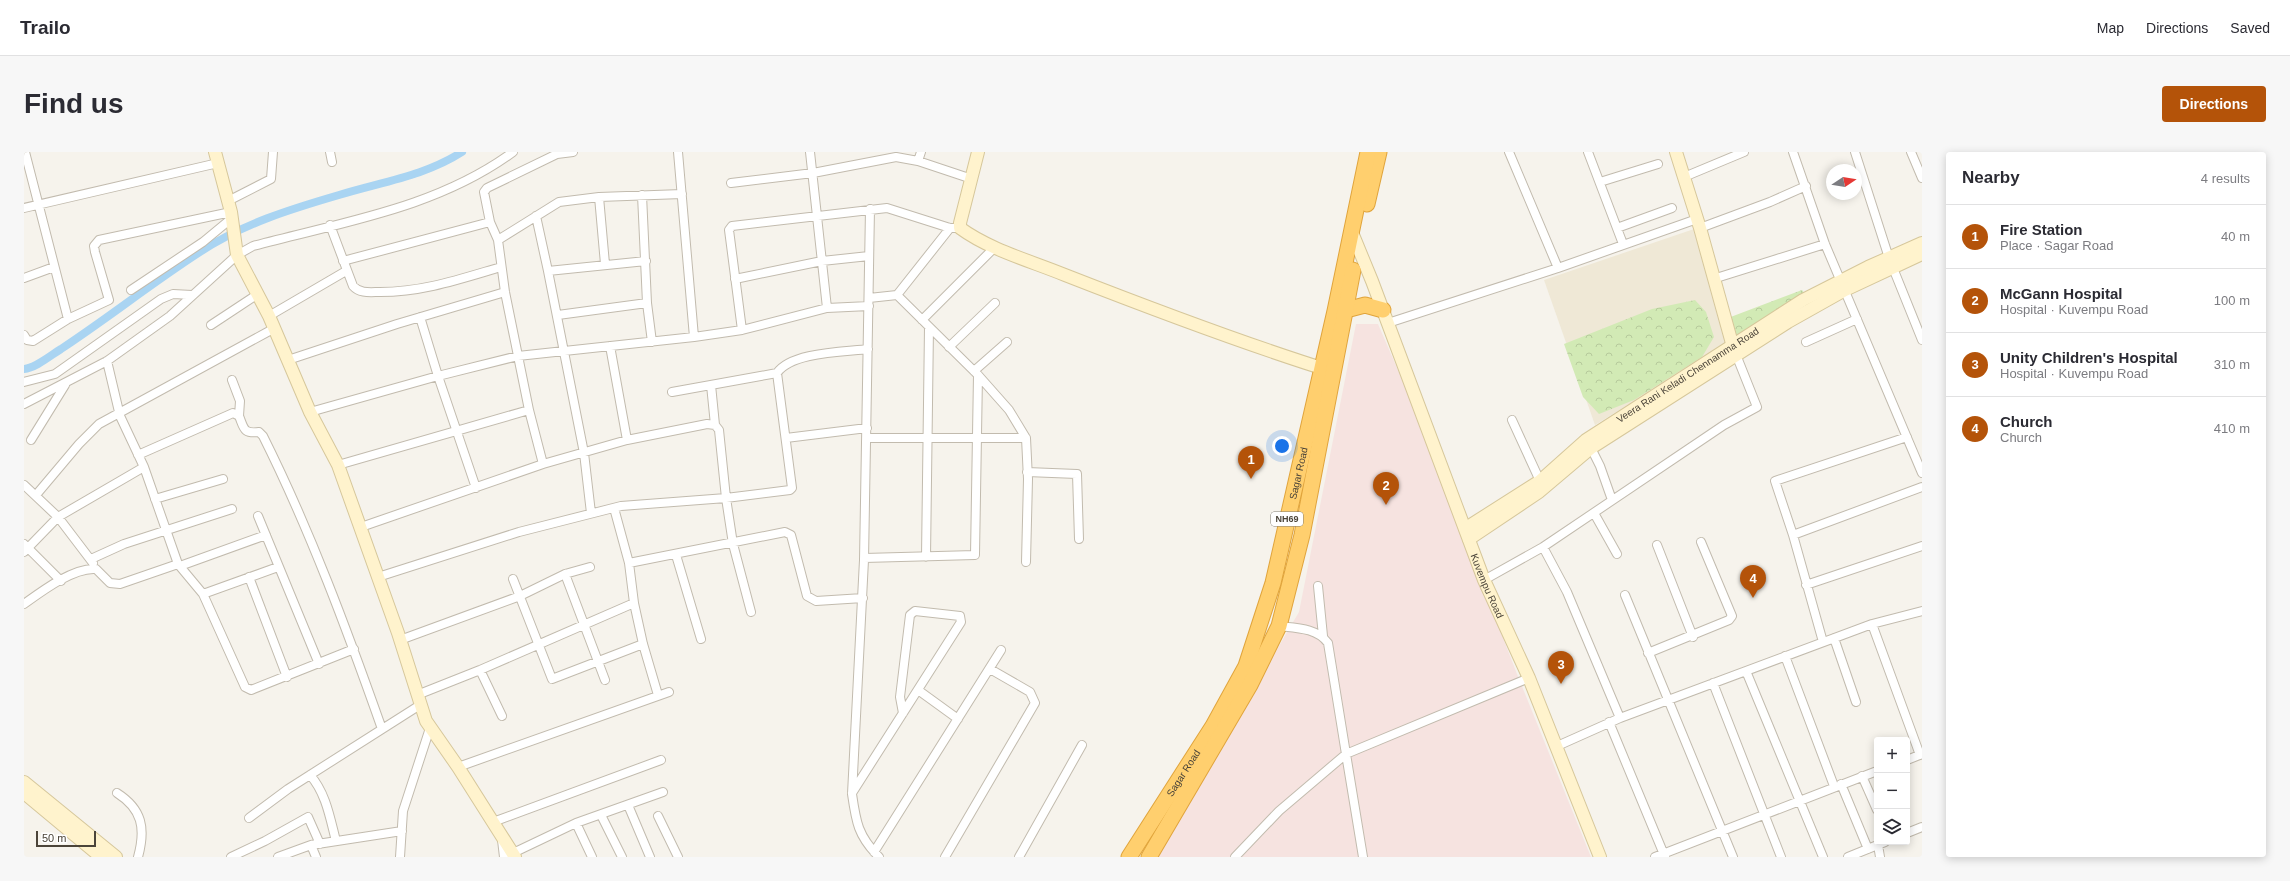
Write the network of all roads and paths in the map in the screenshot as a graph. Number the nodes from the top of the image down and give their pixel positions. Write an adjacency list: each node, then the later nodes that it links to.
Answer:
1 (25, 152): 34 (street)
2 (273, 152): 38 (street)
3 (330, 152): 22 (street)
4 (513, 152): 43 (street)
5 (573, 152): 41 (street)
6 (678, 152): 32 (street)
7 (810, 152): 24 (street)
8 (921, 152): 21 (street)
9 (978, 152): 27 (street)
10 (1368, 152): 46 (highway, Sagar Road / NH69)
11 (1379, 152): 46 (highway, Sagar Road / NH69)
12 (1509, 152): 62 (street)
13 (1588, 152): 28 (street)
14 (1676, 152): 25 (street)
15 (1744, 152): 25 (street)
16 (1793, 152): 30 (street)
17 (1855, 152): 58 (street)
18 (1911, 152): 26 (street)
19 (897, 154): 21 (street); 24 (street)
20 (217, 158): 34 (street); 38 (street)
21 (918, 161): 27 (street)
22 (332, 162)
23 (1658, 164): 28 (street)
24 (814, 173): 29 (street); 39 (street)
25 (1684, 177): 42 (street)
26 (1922, 178)
27 (972, 179): 44 (street)
28 (1600, 182): 45 (street)
29 (731, 183)
30 (1806, 186): 42 (street); 50 (street)
31 (642, 194): 32 (street); 33 (street); 56 (street)
32 (682, 194): 91 (street)
33 (599, 197): 40 (street); 59 (street)
34 (39, 204): 35 (street); 60 (street)
35 (24, 208)
36 (1672, 208): 45 (street)
37 (870, 209): 39 (street); 44 (street); 54 (street)
38 (231, 214): 53 (street); 69 (street); 83 (street)
39 (817, 215): 57 (street); 67 (street)
40 (536, 216): 47 (street); 64 (street)
41 (490, 222): 47 (street); 55 (street)
42 (1698, 223): 49 (street); 66 (street)
43 (330, 225): 53 (street); 55 (street)
44 (955, 228): 51 (street); 73 (street)
45 (1617, 228): 49 (street)
46 (1354, 237): 78 (highway, Sagar Road / NH69); 81 (street, Kuvempu Road); 104 (highway, Sagar Road / NH69)
47 (498, 240): 61 (street)
48 (1922, 243): 58 (street)
49 (1623, 244): 62 (street)
50 (1825, 244): 66 (street); 68 (street)
51 (995, 247): 85 (street); 104 (street)
52 (1922, 254): 58 (street)
53 (237, 255): 71 (street); 72 (street)
54 (869, 256): 57 (street); 74 (street)
55 (344, 261): 63 (street)
56 (646, 261): 59 (street); 75 (street)
57 (822, 261): 67 (street); 77 (street)
58 (1891, 263): 68 (street, Veera Rani Keladi Chennamma Road); 92 (street)
59 (605, 264): 64 (street)
60 (54, 267): 65 (street); 83 (street)
61 (501, 267): 63 (street); 70 (street)
62 (1558, 268): 81 (street)
63 (346, 271): 80 (street)
64 (548, 271): 79 (street)
65 (24, 278)
66 (1713, 278): 100 (street)
67 (735, 279): 89 (street)
68 (1843, 286): 84 (street); 100 (street, Veera Rani Keladi Chennamma Road)
69 (131, 290)
70 (505, 292): 82 (street); 101 (street)
71 (258, 294): 80 (street); 86 (street)
72 (192, 295): 103 (street); 109 (street)
73 (897, 295): 74 (street); 85 (street)
74 (869, 302): 77 (street); 98 (street)
75 (647, 303): 79 (street); 93 (street)
76 (995, 303): 97 (street)
77 (827, 308): 89 (street)
78 (1346, 310): 81 (highway); 104 (highway, Sagar Road / NH69)
79 (558, 315): 99 (street)
80 (269, 316): 88 (street)
81 (1385, 316): 155 (street, Kuvempu Road)
82 (420, 317): 102 (street); 107 (street)
83 (68, 319): 90 (street)
84 (1857, 319): 95 (street); 122 (street)
85 (922, 320): 87 (street)
86 (211, 325)
87 (929, 327): 97 (street); 126 (street)
88 (273, 329): 102 (street); 115 (street)
89 (742, 330): 91 (street)
90 (24, 336)
91 (694, 337): 93 (street)
92 (1922, 340)
93 (652, 342): 96 (street)
94 (1007, 342): 106 (street)
95 (1806, 342)
96 (610, 346): 99 (street); 129 (street)
97 (949, 348): 106 (street)
98 (868, 349): 105 (street); 120 (street)
99 (563, 350): 101 (street); 131 (street)
100 (1735, 351): 130 (street, Veera Rani Keladi Chennamma Road); 146 (street)
101 (518, 356): 107 (street); 114 (street)
102 (288, 360): 116 (street)
103 (108, 361): 110 (street); 115 (street)
104 (1328, 370): 194 (highway, Sagar Road / NH69); 280 (highway, Sagar Road / NH69)
105 (776, 373): 111 (street); 123 (street)
106 (976, 373): 125 (street); 127 (street)
107 (438, 376): 116 (street); 121 (street)
108 (232, 380): 117 (street)
109 (24, 382)
110 (66, 384): 113 (street); 128 (street)
111 (711, 385): 112 (street); 119 (street)
112 (672, 392)
113 (24, 404)
114 (529, 410): 121 (street); 133 (street)
115 (119, 412): 132 (street); 143 (street)
116 (310, 412): 134 (street)
117 (239, 416): 132 (street); 203 (street)
118 (1512, 420): 139 (street)
119 (715, 425): 129 (street); 144 (street)
120 (868, 428): 123 (street); 124 (street)
121 (458, 432): 134 (street); 142 (street)
122 (1907, 437): 137 (street); 157 (street)
123 (786, 438): 144 (street)
124 (867, 438): 126 (street); 168 (street)
125 (1026, 438): 127 (street); 136 (street)
126 (929, 439): 127 (street); 167 (street)
127 (976, 439): 167 (street)
128 (31, 440)
129 (627, 440): 131 (street)
130 (1588, 444): 139 (street, Veera Rani Keladi Chennamma Road); 146 (street); 155 (street)
131 (584, 452): 133 (street); 149 (street)
132 (138, 455): 135 (street)
133 (543, 464): 142 (street)
134 (338, 465): 153 (street)
135 (144, 467): 145 (street); 152 (street)
136 (1027, 472): 158 (street); 170 (street)
137 (1922, 473)
138 (223, 479): 145 (street)
139 (1540, 481): 155 (street, Veera Rani Keladi Chennamma Road)
140 (24, 485): 143 (street)
141 (1922, 487): 157 (street)
142 (476, 488): 153 (street)
143 (36, 495): 152 (street)
144 (726, 498): 147 (street); 160 (street)
145 (155, 499): 154 (street)
146 (1612, 500): 150 (street)
147 (614, 508): 149 (street); 171 (street)
148 (232, 509): 154 (street)
149 (591, 513): 178 (street)
150 (1594, 513): 163 (street); 165 (street)
151 (258, 516): 156 (street)
152 (58, 517): 164 (street); 169 (street)
153 (362, 527): 178 (street)
154 (165, 530): 169 (street); 172 (street)
155 (1468, 533): 181 (street, Kuvempu Road)
156 (266, 535): 172 (street); 173 (street)
157 (1793, 535): 182 (street)
158 (1079, 538)
159 (1701, 542): 196 (street)
160 (733, 544): 166 (street); 187 (street); 191 (street)
161 (1657, 545): 196 (street)
162 (1922, 546): 182 (street)
163 (1543, 547): 181 (street); 224 (street)
164 (26, 548): 180 (street)
165 (1617, 554)
166 (676, 555): 171 (street); 198 (street)
167 (926, 557): 168 (street)
168 (864, 558): 187 (street)
169 (91, 559): 175 (street)
170 (1026, 562)
171 (629, 563): 189 (street)
172 (179, 565): 175 (street); 184 (street)
173 (278, 567): 177 (street); 208 (street)
174 (590, 567): 176 (street)
175 (96, 569): 180 (street)
176 (565, 574): 186 (street); 192 (street)
177 (249, 577): 184 (street); 212 (street)
178 (378, 577): 199 (street)
179 (513, 579): 186 (street)
180 (61, 580): 188 (street)
181 (1484, 580): 213 (street, Kuvempu Road)
182 (1806, 585): 200 (street)
183 (1318, 586): 195 (street)
184 (203, 594): 212 (street)
185 (1624, 595): 205 (street)
186 (520, 596): 199 (street); 201 (street)
187 (863, 598): 244 (street)
188 (24, 603)
189 (634, 603): 192 (street); 202 (street)
190 (1922, 611): 193 (street)
191 (751, 612)
192 (582, 624): 201 (street); 207 (street)
193 (1872, 624): 197 (street); 232 (street)
194 (1279, 626): 195 (street); 281 (highway, Sagar Road / NH69)
195 (1323, 636): 231 (street)
196 (1693, 637): 205 (street)
197 (1834, 638): 200 (street); 221 (street)
198 (701, 639)
199 (400, 640): 219 (street)
200 (1823, 642): 206 (street)
201 (537, 644): 207 (street); 210 (street)
202 (643, 644): 207 (street); 218 (street)
203 (354, 649): 208 (street); 228 (street)
204 (1002, 650): 209 (street)
205 (1648, 653): 220 (street)
206 (1785, 656): 211 (street); 240 (street)
207 (598, 662): 214 (street)
208 (319, 664): 212 (street)
209 (990, 669): 225 (street); 278 (street)
210 (480, 670): 219 (street); 223 (street)
211 (1746, 671): 215 (street); 245 (street)
212 (287, 677)
213 (1529, 678): 230 (street, Kuvempu Road); 231 (street)
214 (605, 680)
215 (1713, 684): 220 (street); 248 (street)
216 (918, 690): 222 (street); 222 (street); 225 (street)
217 (669, 692): 218 (street)
218 (658, 695): 235 (street)
219 (419, 700): 227 (street); 228 (street)
220 (1668, 700): 224 (street); 255 (street)
221 (1856, 702)
222 (903, 713): 244 (street)
223 (502, 716)
224 (1620, 718): 226 (street)
225 (958, 719): 264 (street)
226 (1610, 722): 230 (street); 265 (street)
227 (430, 728): 235 (street); 256 (street)
228 (382, 729): 237 (street)
229 (1082, 745): 279 (street)
230 (1555, 747): 284 (street, Kuvempu Road)
231 (1346, 754): 282 (street); 283 (street)
232 (1921, 755): 233 (street)
233 (1910, 759)
234 (661, 760): 252 (street)
235 (458, 767): 252 (street)
236 (1874, 771): 238 (street)
237 (310, 775): 251 (street); 258 (street)
238 (1862, 776): 240 (street); 247 (street)
239 (24, 782): 268 (street)
240 (1837, 785): 245 (street); 263 (street)
241 (663, 792): 246 (street)
242 (24, 793): 267 (street)
243 (117, 793): 269 (street)
244 (852, 794): 264 (street)
245 (1798, 800): 248 (street); 288 (street)
246 (628, 805): 249 (street); 276 (street)
247 (1877, 809)
248 (1764, 814): 255 (street); 287 (street)
249 (600, 815): 253 (street); 275 (street)
250 (658, 816): 277 (street)
251 (249, 818)
252 (493, 822): 266 (street)
253 (576, 822): 266 (street); 274 (street)
254 (1922, 827): 257 (street)
255 (1721, 830): 265 (street); 286 (street)
256 (402, 832): 258 (street); 273 (street)
257 (1910, 832)
258 (336, 841): 259 (street)
259 (320, 844): 260 (street); 270 (street)
260 (311, 845): 271 (street); 272 (street)
261 (1877, 845): 263 (street)
262 (1881, 845): 290 (street)
263 (1868, 849): 289 (street)
264 (876, 855)
265 (1664, 855): 285 (street)
266 (511, 856)
267 (101, 857)
268 (116, 857)
269 (138, 857)
270 (231, 857)
271 (278, 857)
272 (316, 857)
273 (400, 857)
274 (592, 857)
275 (622, 857)
276 (650, 857)
277 (678, 857)
278 (944, 857)
279 (1018, 857)
280 (1129, 857)
281 (1149, 857)
282 (1235, 857)
283 (1363, 857)
284 (1600, 857)
285 (1655, 857)
286 (1733, 857)
287 (1781, 857)
288 (1823, 857)
289 (1848, 857)
290 (1880, 857)

